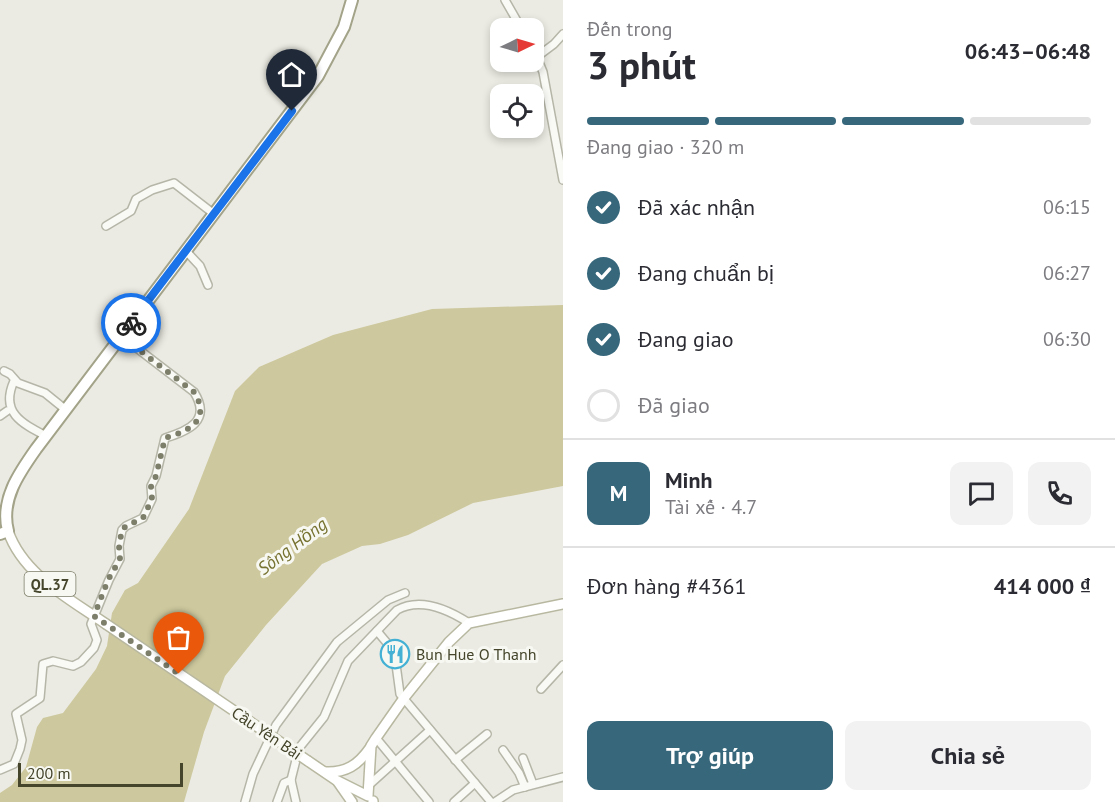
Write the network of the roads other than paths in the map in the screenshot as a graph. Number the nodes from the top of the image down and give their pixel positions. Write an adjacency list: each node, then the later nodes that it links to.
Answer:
1 (352, 0): 8 (highway, QL.37)
2 (505, 0): 3 (street)
3 (515, 18)
4 (563, 34): 5 (street)
5 (544, 49)
6 (541, 72): 7 (street)
7 (563, 180)
8 (214, 214): 9 (street); 10 (highway, QL.37)
9 (106, 226)
10 (186, 251): 11 (street); 12 (highway, QL.37)
11 (208, 285)
12 (121, 336): 15 (highway, QL.37); 22 (street)
13 (3, 371): 14 (street)
14 (14, 381): 15 (street); 16 (street)
15 (66, 410): 18 (highway, QL.37)
16 (7, 411): 17 (street); 18 (street)
17 (0, 416)
18 (46, 436): 19 (highway, QL.37)
19 (4, 533): 22 (main road, QL.37)
20 (405, 593): 45 (street)
21 (563, 604): 23 (main road)
22 (94, 616): 35 (street); 36 (main road, Cầu Yên Bái / QL.37, bridge)
23 (469, 623): 24 (street); 27 (main road)
24 (377, 630): 27 (street); 38 (street)
25 (563, 665): 26 (street)
26 (541, 689)
27 (404, 698): 28 (street); 30 (main road)
28 (430, 730): 33 (street); 34 (street)
29 (487, 734): 33 (street)
30 (374, 742): 34 (street); 36 (main road); 42 (main road)
31 (503, 750): 43 (street)
32 (523, 758): 41 (street)
33 (455, 760): 40 (street)
34 (395, 761): 42 (street); 49 (street)
35 (0, 770)
36 (324, 772): 39 (main road, QL.37)
37 (563, 777): 41 (street)
38 (291, 780): 46 (street); 47 (street)
39 (336, 780): 44 (main road); 48 (main road)
40 (475, 783): 50 (street); 51 (street)
41 (533, 784): 43 (street)
42 (368, 786): 44 (main road)
43 (525, 787): 51 (street)
44 (372, 800): 48 (main road)
45 (245, 802)
46 (277, 802)
47 (296, 802)
48 (353, 802)
49 (429, 802)
50 (454, 802)
51 (493, 802)

